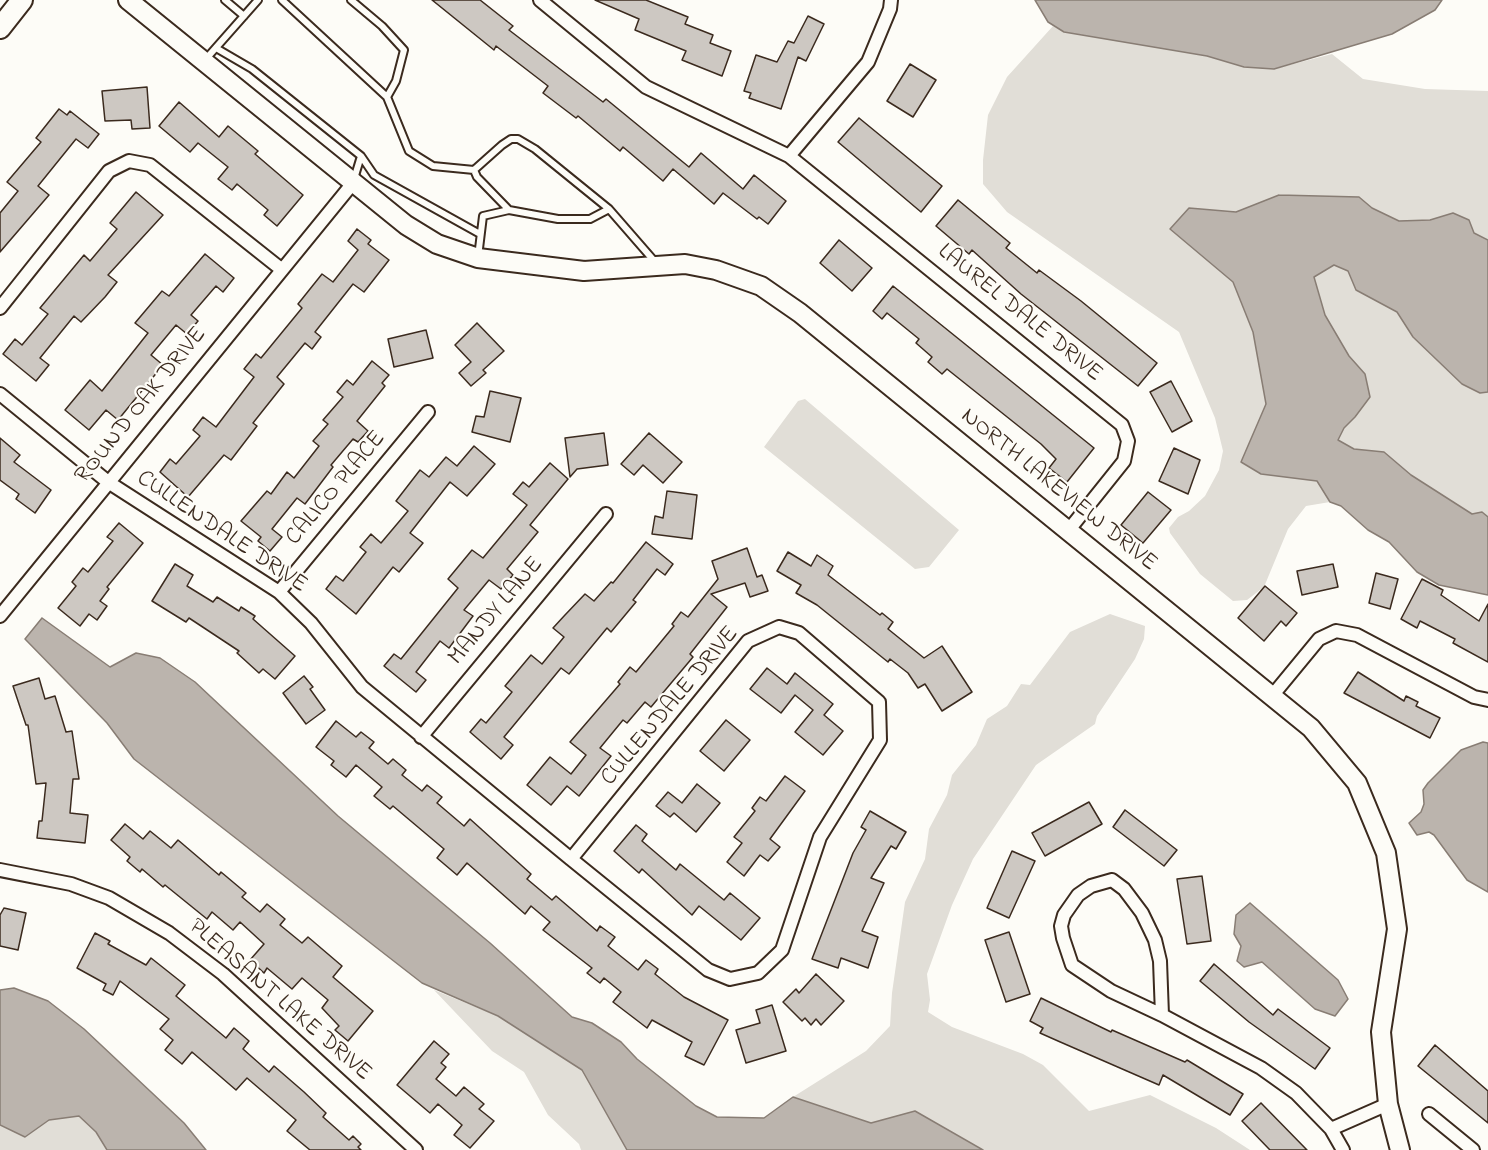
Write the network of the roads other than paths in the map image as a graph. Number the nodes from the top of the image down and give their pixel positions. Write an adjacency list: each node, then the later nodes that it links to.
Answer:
1 (22, 0): 10 (main road)
2 (128, 0): 11 (street, NORTH LAKEVIEW DRIVE)
3 (225, 0): 9 (lane)
4 (258, 0): 9 (lane)
5 (282, 0): 12 (lane)
6 (351, 0): 12 (lane)
7 (540, 0): 14 (street, LAUREL DALE DRIVE)
8 (891, 0): 14 (street)
9 (244, 16): 11 (lane)
10 (0, 28)
11 (210, 55): 13 (lane); 16 (street, NORTH LAKEVIEW DRIVE)
12 (387, 97): 15 (lane)
13 (360, 156): 16 (lane); 19 (lane)
14 (789, 156): 28 (street, LAUREL DALE DRIVE)
15 (474, 170): 17 (lane); 18 (lane)
16 (353, 183): 20 (street, NORTH LAKEVIEW DRIVE); 22 (street, ROUND OAK DRIVE)
17 (609, 209): 18 (lane); 21 (lane)
18 (509, 210): 19 (lane)
19 (480, 234): 20 (lane)
20 (477, 258): 21 (street, NORTH LAKEVIEW DRIVE)
21 (658, 266): 28 (street, NORTH LAKEVIEW DRIVE)
22 (281, 269): 23 (street); 26 (street, ROUND OAK DRIVE)
23 (0, 308)
24 (0, 394): 26 (street, CULLENDALE DRIVE)
25 (428, 412): 29 (street, CALICO PLACE)
26 (108, 482): 29 (street, CULLENDALE DRIVE); 30 (street, ROUND OAK DRIVE)
27 (606, 514): 33 (street, MANDY LANE)
28 (1068, 531): 31 (street, NORTH LAKEVIEW DRIVE)
29 (279, 592): 33 (street, CULLENDALE DRIVE)
30 (0, 616)
31 (1272, 696): 32 (street); 37 (street, NORTH LAKEVIEW DRIVE)
32 (1488, 700)
33 (421, 737): 34 (street, CULLENDALE DRIVE)
34 (571, 859): 34 (street, CULLENDALE DRIVE)
35 (0, 870): 40 (street, PLEASANT LAKE DRIVE)
36 (1162, 1015): 36 (street); 39 (street)
37 (1388, 1104): 39 (street); 42 (street, NORTH LAKEVIEW DRIVE)
38 (1429, 1114): 43 (street)
39 (1332, 1129): 41 (street)
40 (416, 1150)
41 (1343, 1150)
42 (1400, 1150)
43 (1473, 1150)

